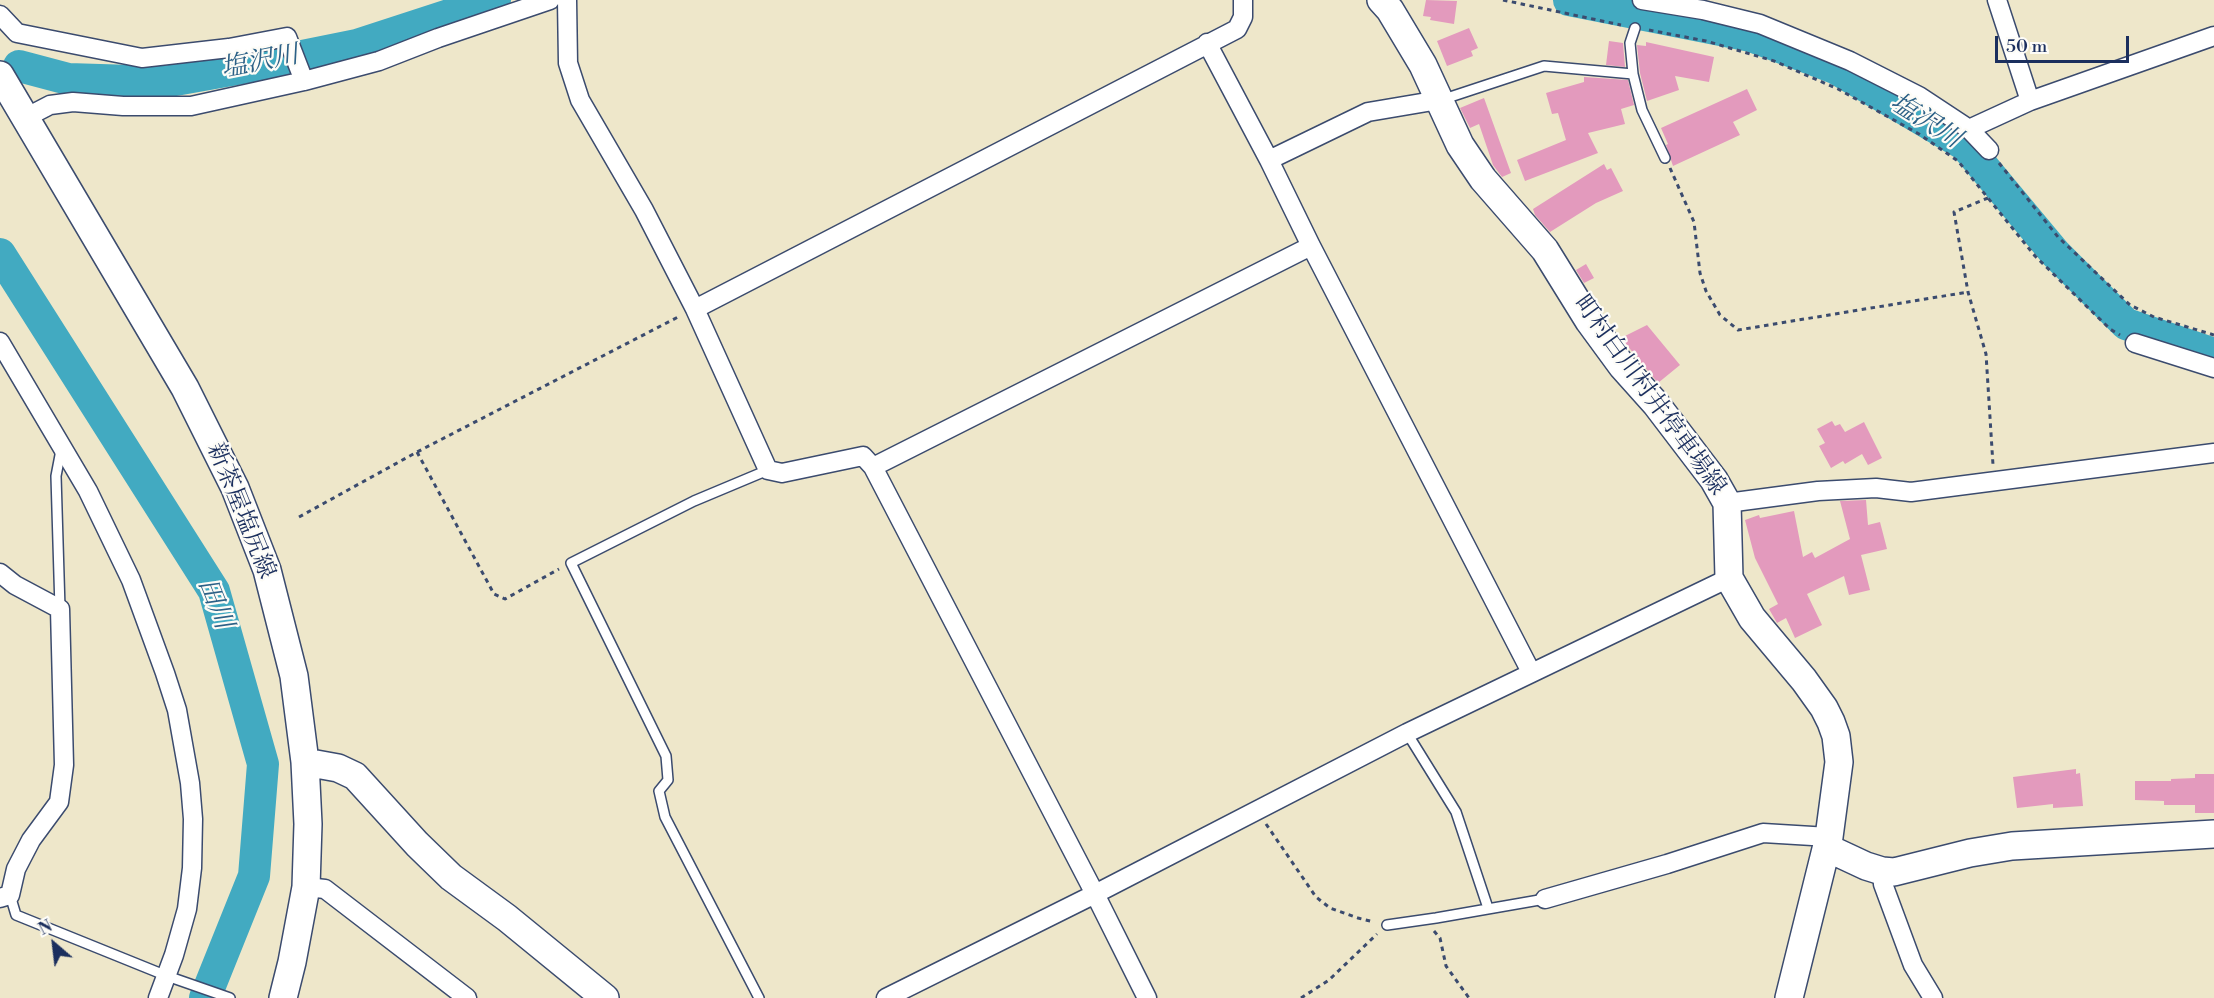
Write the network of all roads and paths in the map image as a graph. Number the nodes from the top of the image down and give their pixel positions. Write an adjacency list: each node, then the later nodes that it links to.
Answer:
1 (550, 0): 14 (street)
2 (567, 0): 25 (street)
3 (1243, 0): 11 (street)
4 (1381, 0): 15 (main road, 町村白川村井停車場線)
5 (1503, 0): 9 (path)
6 (1642, 0): 18 (street)
7 (1997, 0): 16 (street)
8 (0, 15): 14 (street)
9 (1635, 28): 12 (lane); 22 (path)
10 (2214, 36): 16 (street)
11 (1207, 43): 21 (street); 25 (street)
12 (1633, 74): 15 (lane); 20 (lane)
13 (0, 75): 17 (main road, 新茶屋塩尻線)
14 (304, 81): 17 (street)
15 (1439, 100): 21 (street); 36 (main road, 町村白川村井停車場線)
16 (2030, 101): 18 (street)
17 (25, 118): 44 (main road, 新茶屋塩尻線)
18 (1969, 129): 19 (street)
19 (1989, 150): 26 (path)
20 (1665, 158): 24 (path)
21 (1269, 160): 23 (street)
22 (1988, 198): 24 (path); 28 (path)
23 (1311, 246): 33 (street); 42 (street)
24 (1968, 292): 35 (path)
25 (695, 309): 31 (path); 34 (street)
26 (2214, 335)
27 (0, 342): 30 (street)
28 (2135, 343): 29 (street)
29 (2214, 368)
30 (61, 448): 41 (lane); 56 (street)
31 (417, 452): 37 (path); 38 (path)
32 (2214, 453): 35 (street)
33 (873, 467): 34 (street); 50 (street)
34 (768, 470): 38 (lane)
35 (1994, 482): 36 (street)
36 (1727, 503): 40 (main road, 町村白川村井停車場線)
37 (299, 517)
38 (571, 563): 62 (lane)
39 (0, 573): 41 (street)
40 (1729, 579): 42 (street); 47 (main road, 町村白川村井停車場線)
41 (60, 609): 51 (street)
42 (1532, 672): 43 (street)
43 (1407, 733): 45 (street); 53 (lane)
44 (305, 762): 49 (main road, 新茶屋塩尻線); 61 (main road)
45 (1257, 810): 50 (street); 55 (path)
46 (2214, 834): 48 (main road)
47 (1827, 844): 48 (main road); 52 (street); 67 (main road, 町村白川村井停車場線)
48 (1882, 871): 68 (street)
49 (306, 887): 59 (main road, 新茶屋塩尻線); 60 (street)
50 (1095, 894): 63 (street); 64 (street)
51 (5, 896): 56 (lane)
52 (1545, 898): 53 (lane)
53 (1488, 908): 54 (lane)
54 (1426, 920): 55 (lane); 66 (path)
55 (1387, 924): 65 (path)
56 (169, 976): 57 (street); 58 (lane)
57 (158, 998)
58 (230, 998)
59 (283, 998)
60 (467, 998)
61 (605, 998)
62 (759, 998)
63 (886, 998)
64 (1146, 998)
65 (1301, 998)
66 (1469, 998)
67 (1789, 998)
68 (1933, 998)

